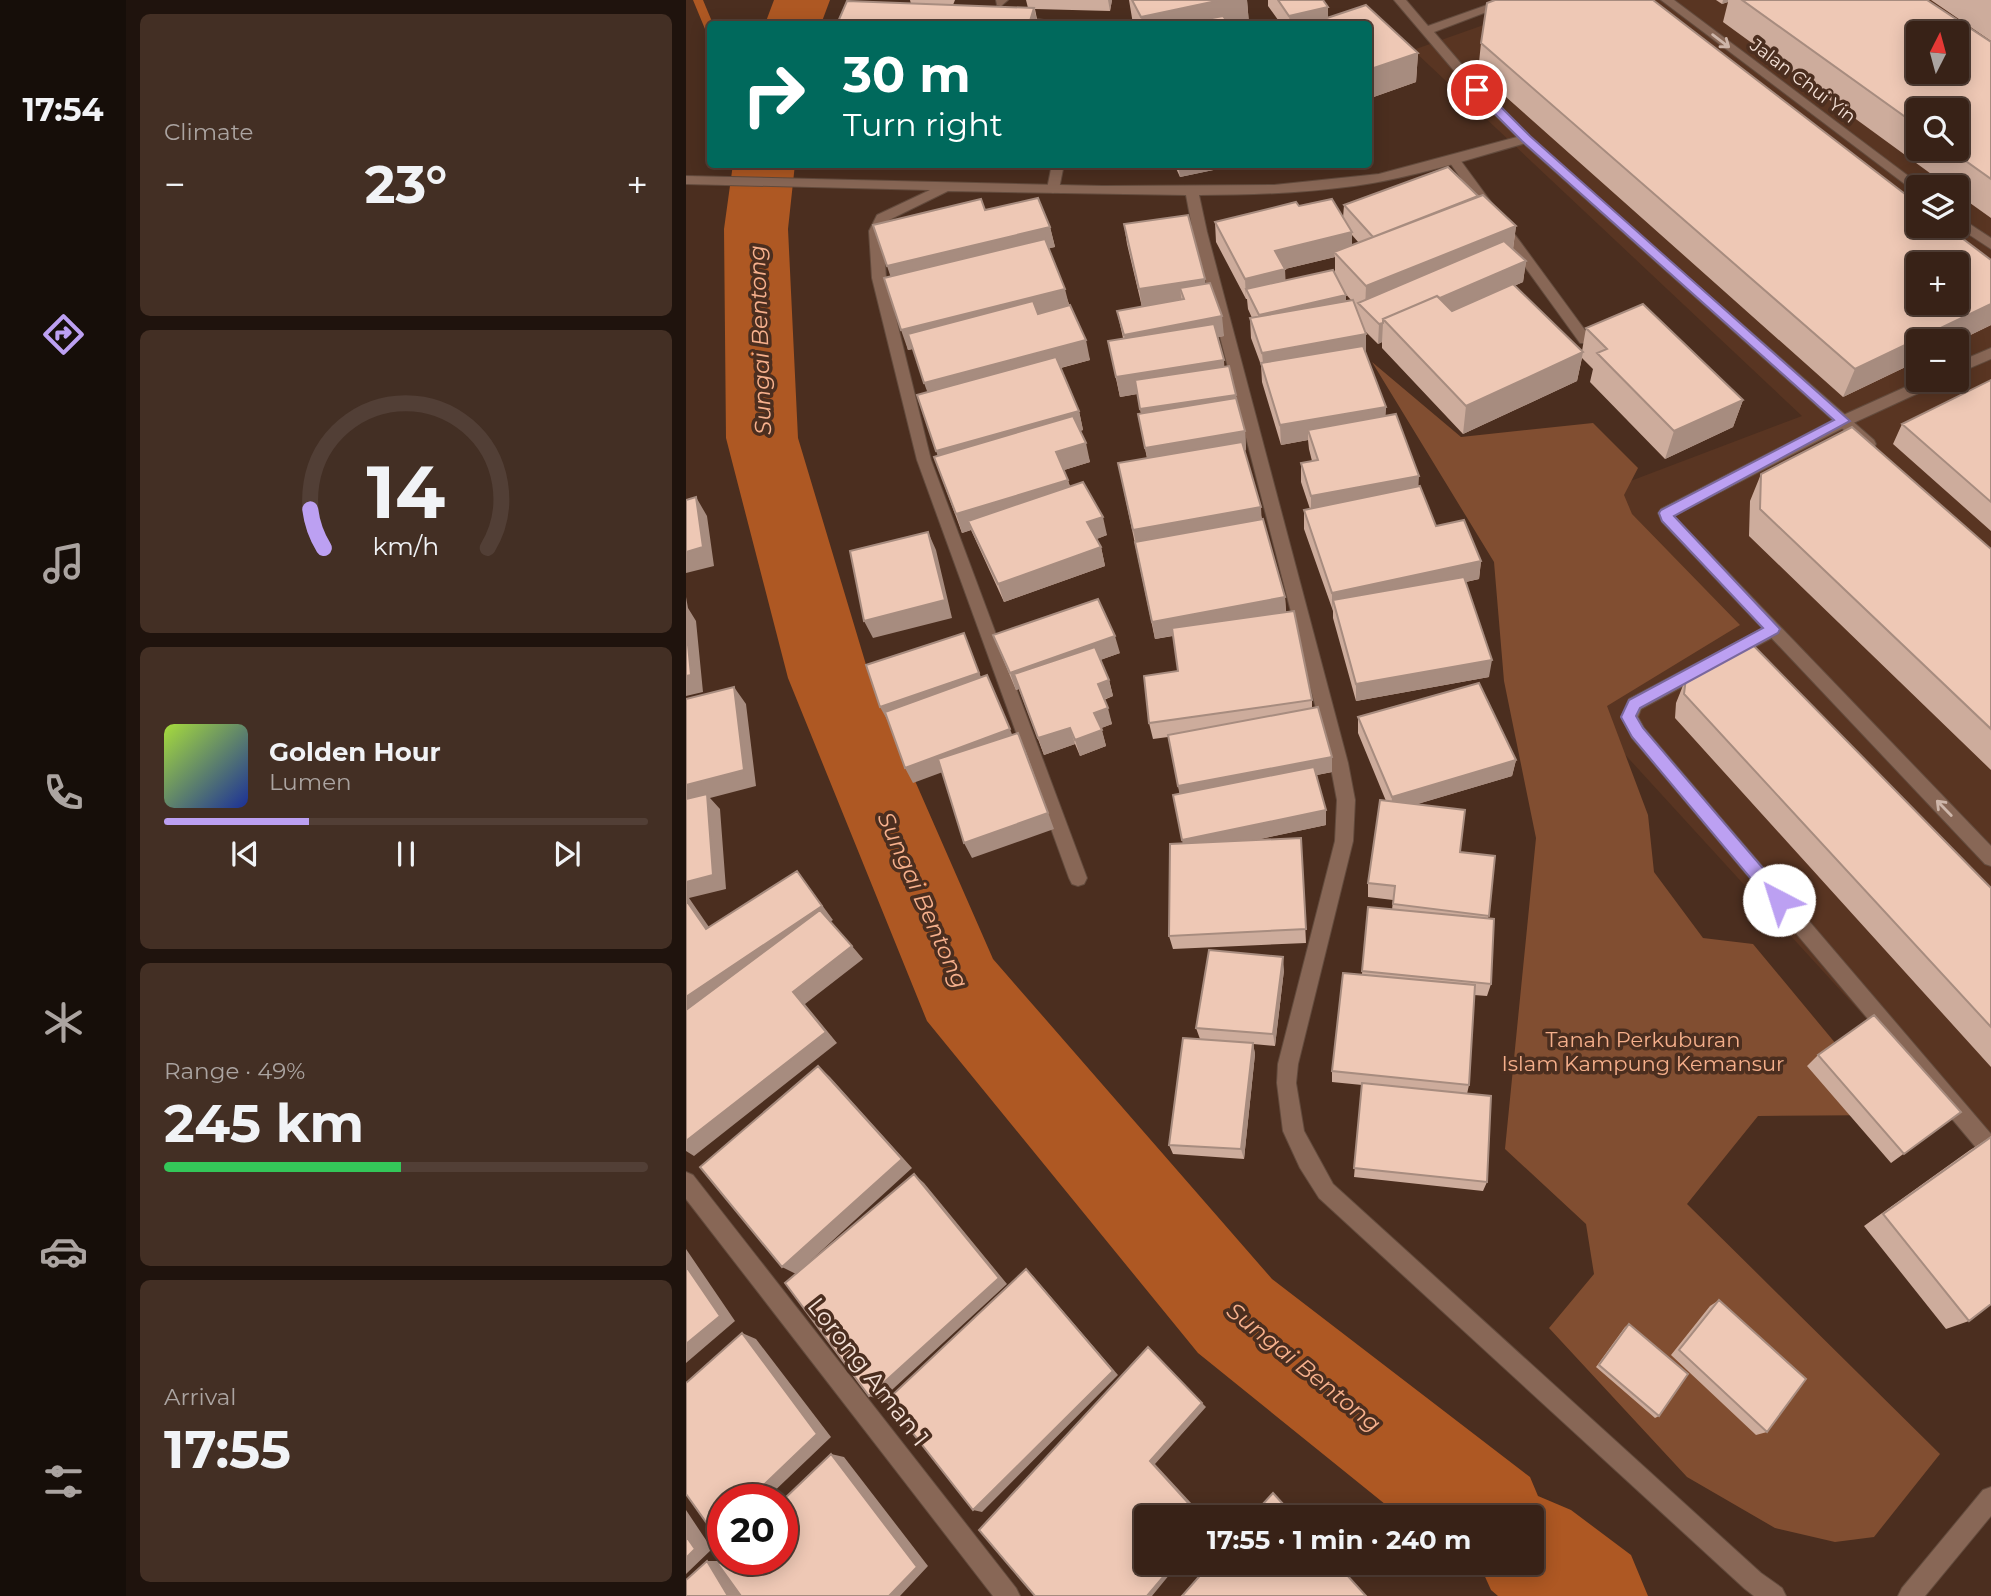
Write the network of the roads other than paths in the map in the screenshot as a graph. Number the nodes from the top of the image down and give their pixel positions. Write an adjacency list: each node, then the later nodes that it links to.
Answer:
1 (1400, 0): 6 (street)
2 (1512, 0): 6 (street)
3 (1667, 0): 11 (street, Jalan Chui Yin, one-way to 11)
4 (1002, 2): 5 (street)
5 (1032, 21)
6 (1428, 30): 7 (street)
7 (1526, 139): 8 (street); 21 (street)
8 (1454, 160): 14 (street); 17 (street)
9 (1057, 168): 13 (street)
10 (686, 180): 12 (street)
11 (1906, 181)
12 (949, 187): 13 (street); 25 (street)
13 (1053, 189): 14 (street)
14 (1192, 190): 30 (street)
15 (1969, 229): 16 (street)
16 (1991, 245)
17 (1585, 341)
18 (1991, 353): 19 (street)
19 (1969, 363)
20 (1907, 392): 21 (street)
21 (1844, 421): 22 (street); 23 (street)
22 (1883, 457)
23 (1773, 629): 24 (street, one-way to 23); 26 (street)
24 (1991, 858)
25 (1078, 878)
26 (1991, 1150)
27 (686, 1182): 29 (street, Lorong Aman 1)
28 (1991, 1499): 31 (street)
29 (1008, 1596)
30 (1774, 1596)
31 (1910, 1596)

